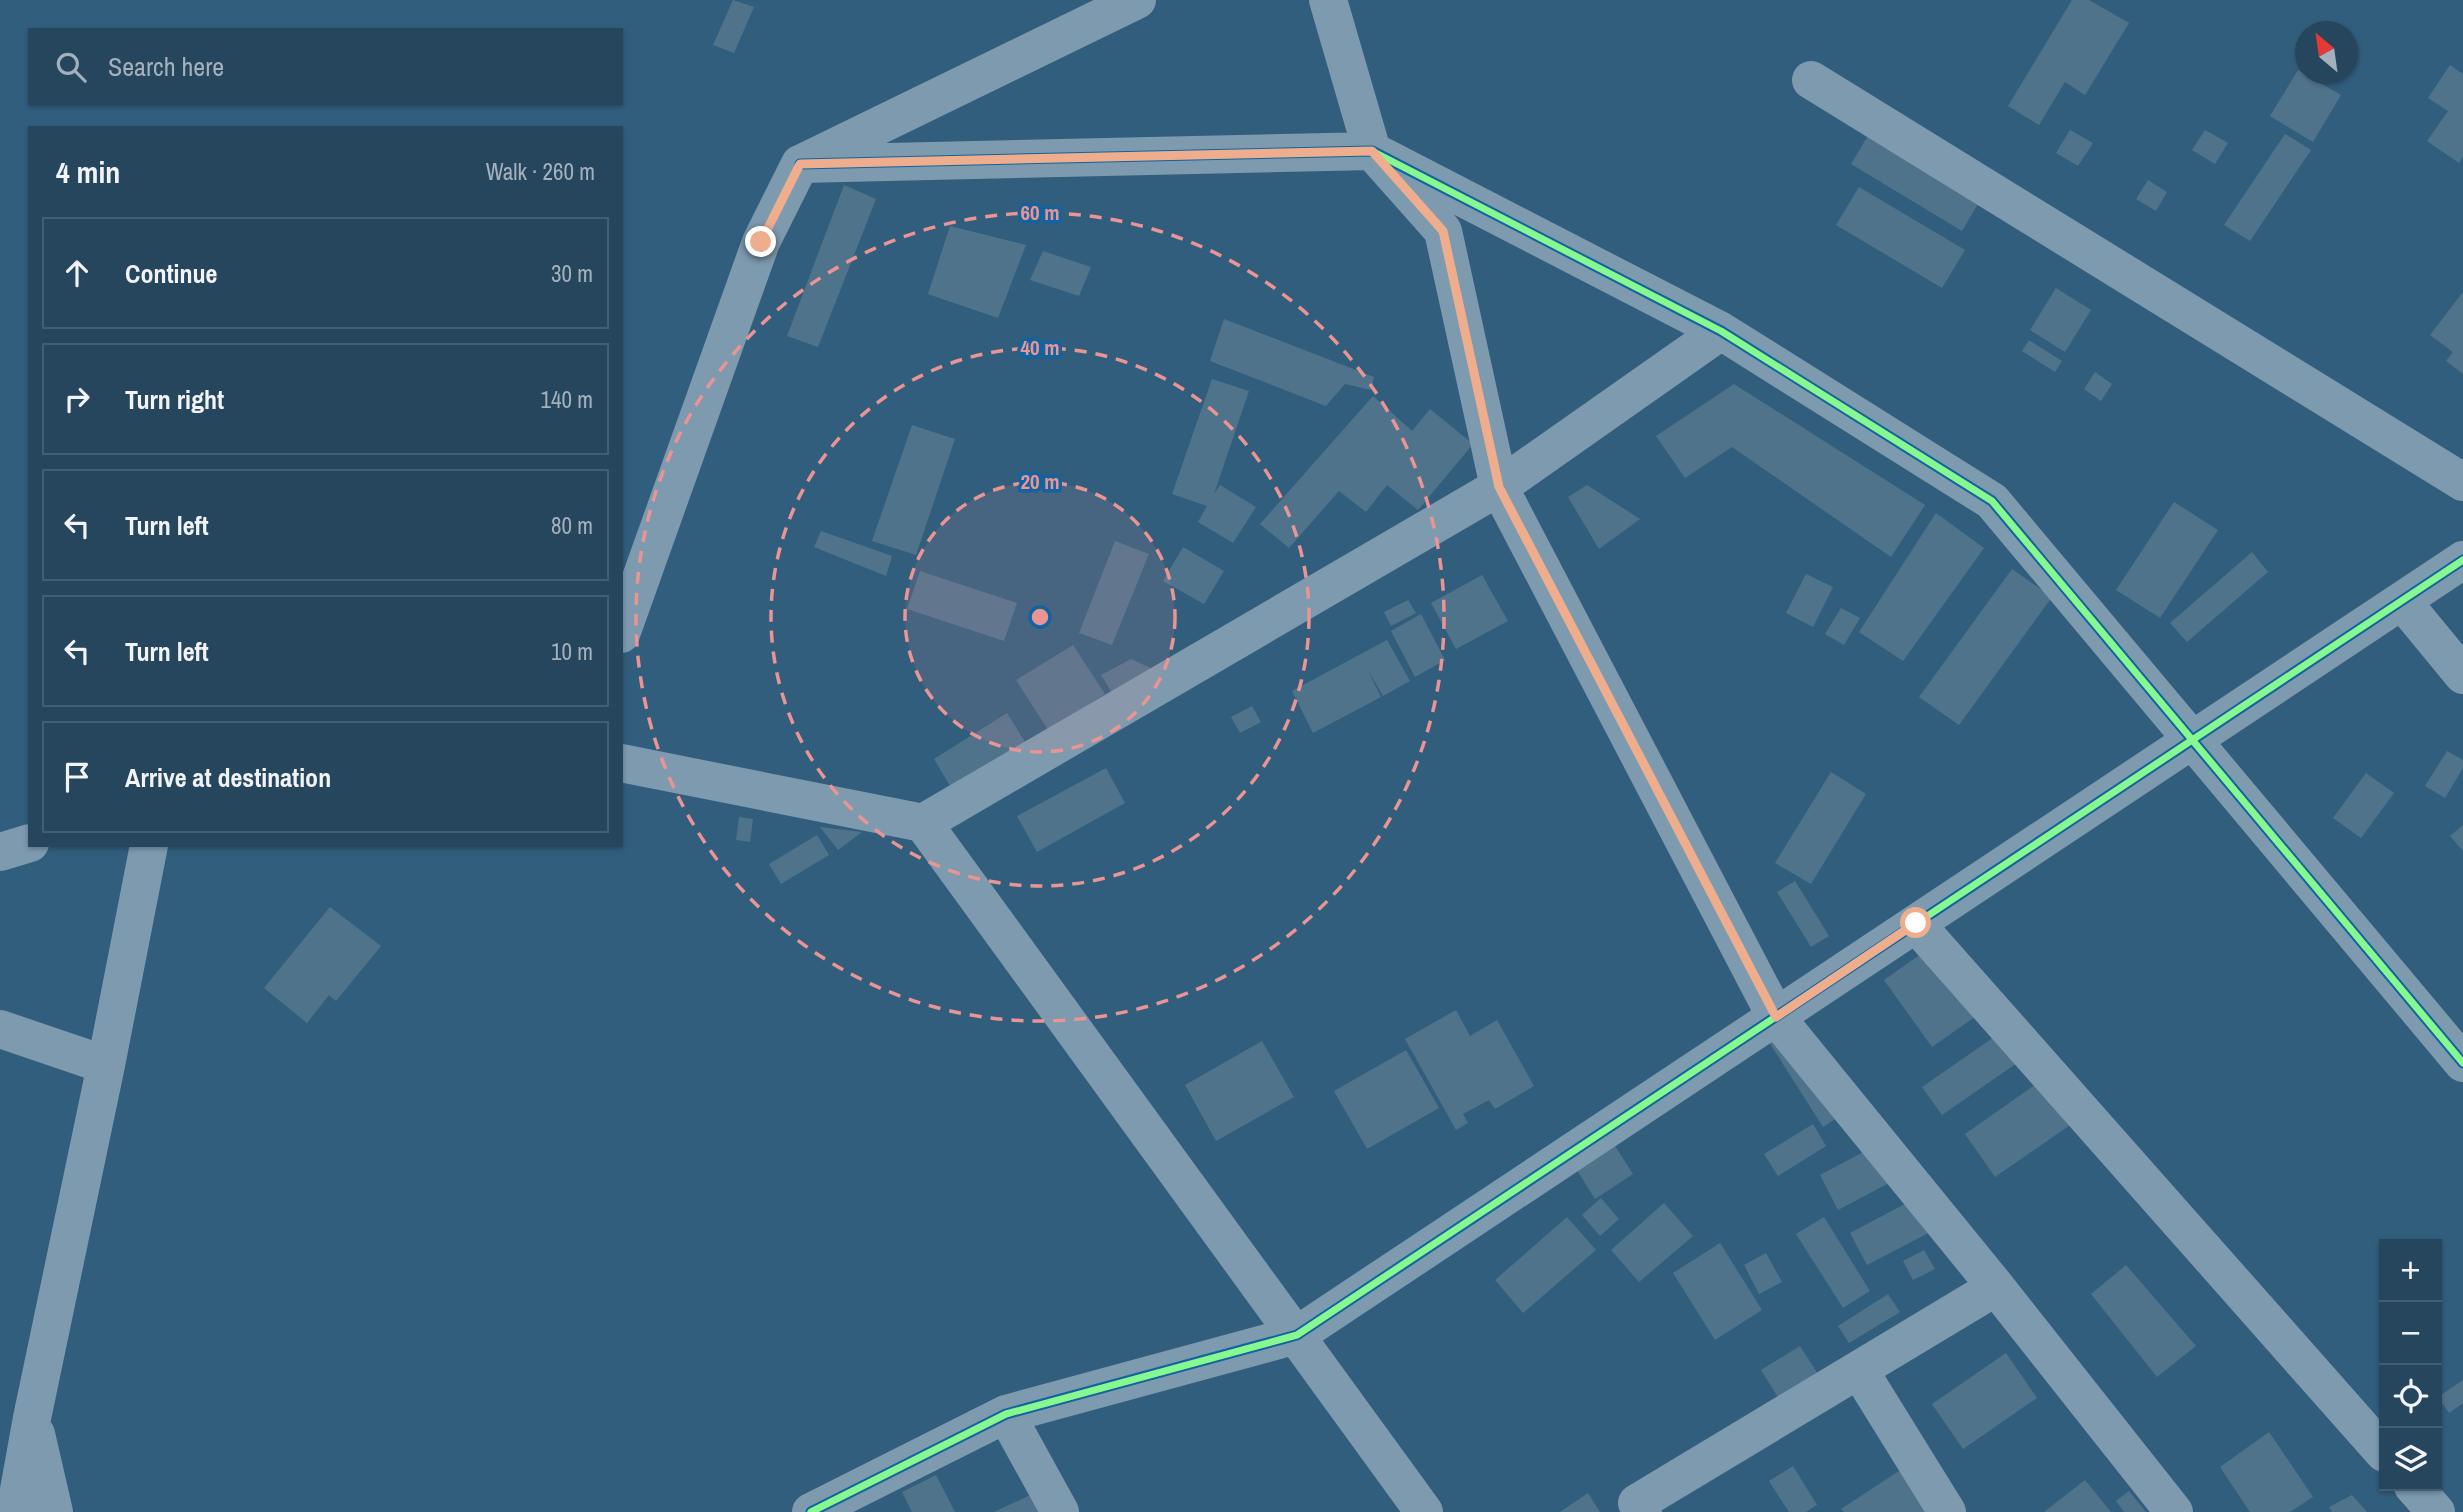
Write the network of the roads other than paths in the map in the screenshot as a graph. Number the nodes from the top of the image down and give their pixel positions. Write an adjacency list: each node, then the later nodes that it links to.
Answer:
1 (1137, 0): 5 (street)
2 (1328, 0): 4 (street)
3 (1811, 80): 7 (street)
4 (1372, 151): 5 (street); 6 (street); 8 (street)
5 (800, 164): 11 (street)
6 (1721, 331): 8 (street); 13 (street)
7 (2463, 482)
8 (1499, 487): 15 (street); 20 (street)
9 (2463, 560): 10 (street)
10 (2402, 601): 12 (street); 13 (street)
11 (623, 628)
12 (2463, 675)
13 (2192, 740): 19 (street); 22 (street)
14 (623, 763): 15 (street)
15 (923, 823): 25 (street)
16 (28, 844): 18 (street)
17 (149, 847): 23 (street)
18 (0, 852)
19 (1916, 923): 20 (street); 29 (street)
20 (1776, 1017): 24 (street); 25 (street)
21 (0, 1030): 23 (street)
22 (2463, 1063)
23 (106, 1065): 28 (street)
24 (1996, 1287): 26 (street); 38 (street)
25 (1297, 1335): 27 (street); 35 (street)
26 (1858, 1370): 36 (street); 37 (street)
27 (1006, 1414): 33 (street); 34 (street)
28 (32, 1418): 31 (street); 32 (street)
29 (2379, 1447)
30 (2417, 1491): 39 (street)
31 (15, 1512)
32 (54, 1512)
33 (811, 1512)
34 (1060, 1512)
35 (1424, 1512)
36 (1643, 1512)
37 (1947, 1512)
38 (2174, 1512)
39 (2436, 1512)

